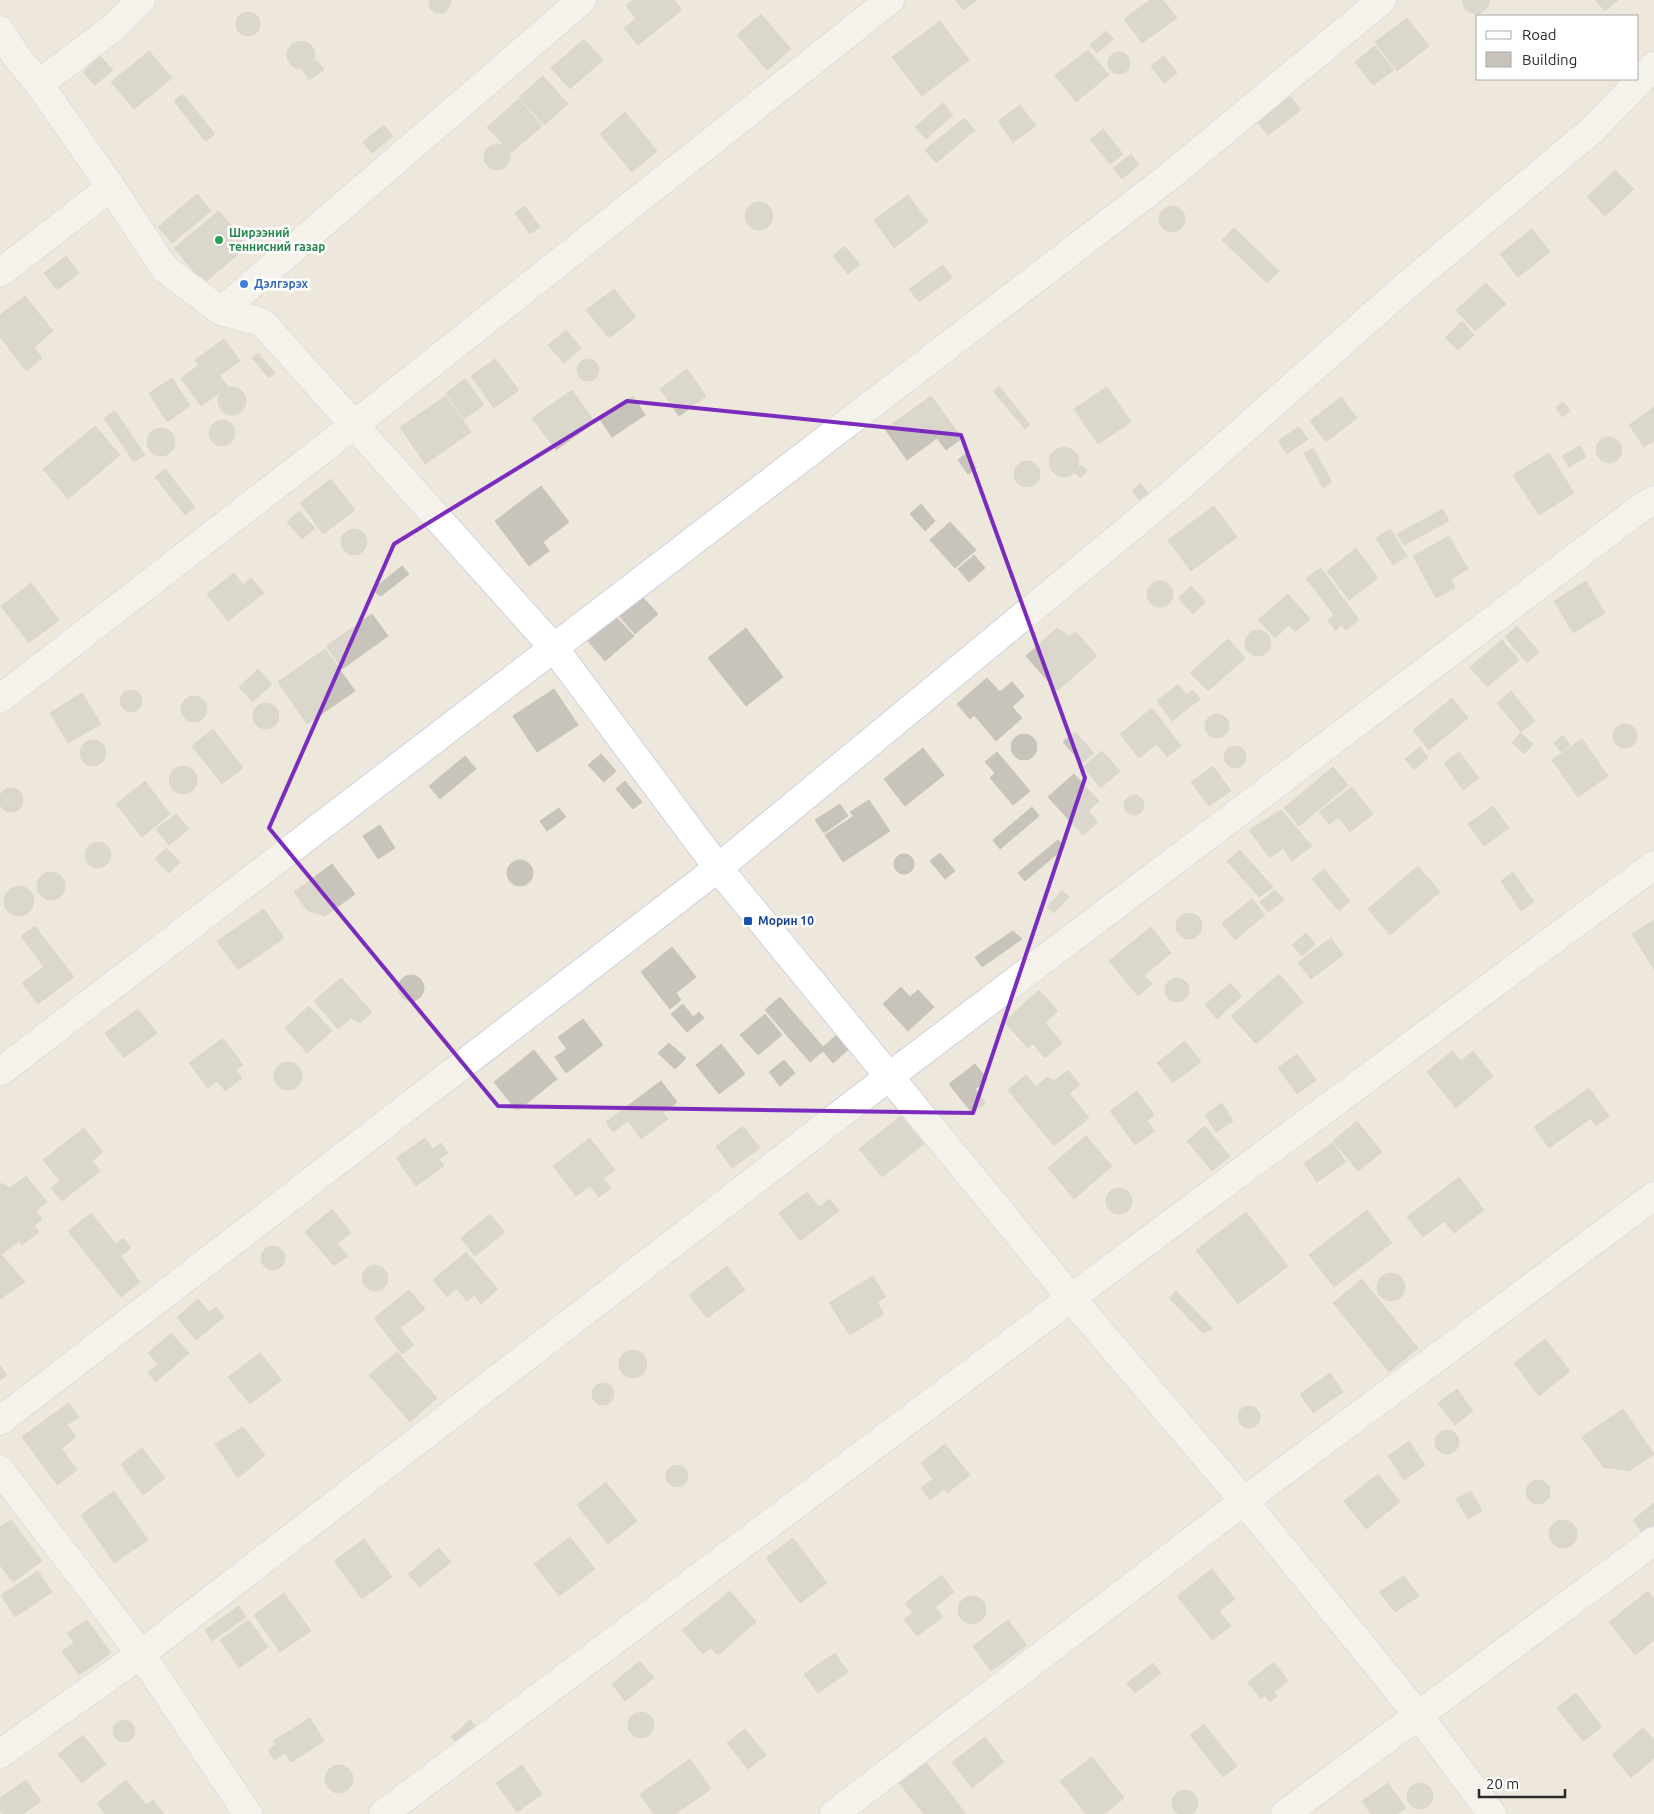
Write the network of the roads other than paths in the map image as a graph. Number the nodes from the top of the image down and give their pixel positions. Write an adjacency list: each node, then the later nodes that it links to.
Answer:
1 (142, 0): 8 (street)
2 (582, 0): 11 (street)
3 (890, 0): 12 (street)
4 (1382, 0): 14 (street)
5 (0, 30): 6 (street)
6 (8, 62): 8 (street)
7 (1654, 66): 17 (street)
8 (40, 84): 9 (street)
9 (111, 187): 10 (street); 11 (street)
10 (0, 273)
11 (221, 311): 12 (street)
12 (354, 425): 14 (street); 15 (street)
13 (1654, 500): 19 (street)
14 (554, 648): 17 (street); 18 (street)
15 (0, 699)
16 (1654, 865): 21 (street)
17 (718, 868): 19 (street); 22 (street)
18 (0, 1072)
19 (890, 1076): 21 (street); 26 (street)
20 (1654, 1196): 24 (street)
21 (1071, 1298): 24 (street); 30 (street)
22 (0, 1421)
23 (0, 1470): 26 (street)
24 (1244, 1501): 27 (street); 31 (street)
25 (1654, 1541): 27 (street)
26 (140, 1654): 28 (street); 29 (street)
27 (1419, 1716): 32 (street); 33 (street)
28 (0, 1754)
29 (248, 1814)
30 (383, 1814)
31 (834, 1814)
32 (1285, 1814)
33 (1492, 1814)

